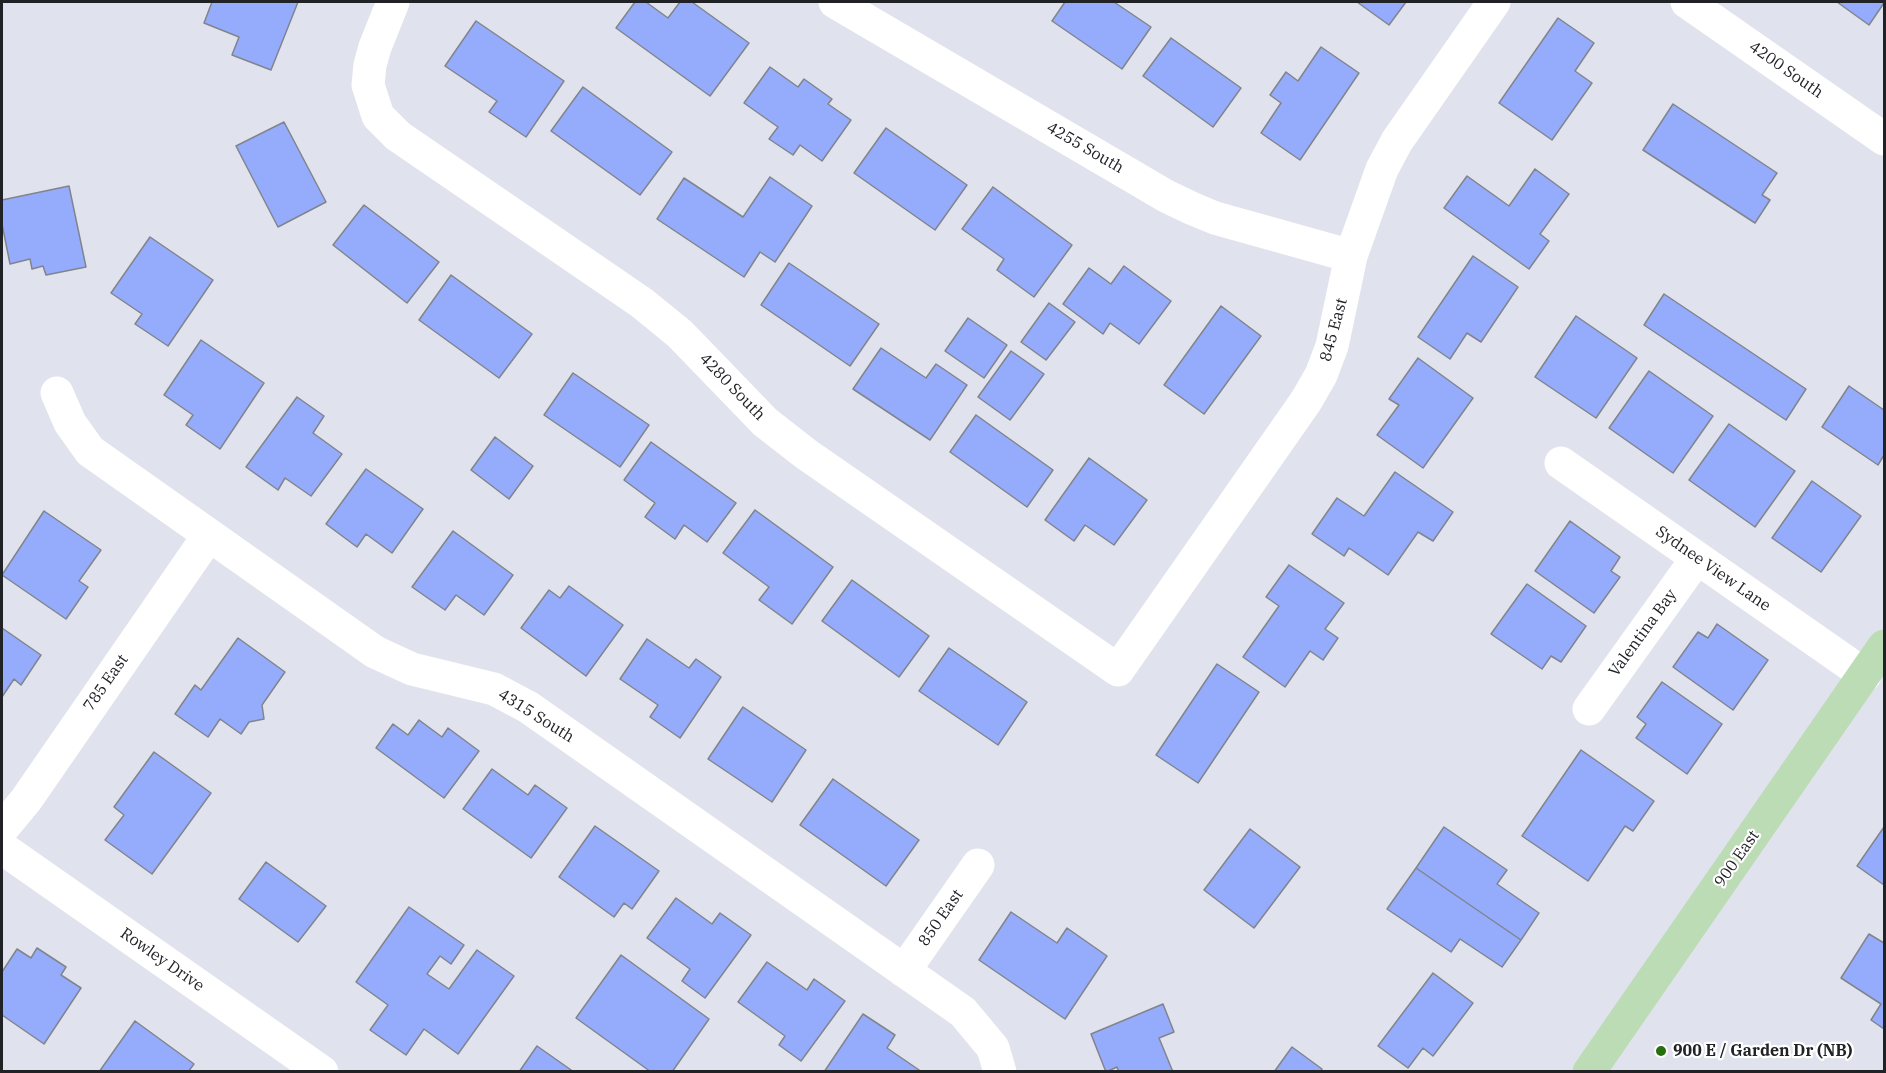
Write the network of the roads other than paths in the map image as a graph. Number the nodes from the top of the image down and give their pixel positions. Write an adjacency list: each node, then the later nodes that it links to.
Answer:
1 (393, 2): 12 (street, 4280 South)
2 (835, 2): 6 (street, 4255 South)
3 (1494, 2): 6 (street, 845 East)
4 (1687, 2): 5 (street, 4200 South)
5 (1884, 139)
6 (1352, 256): 12 (street, 845 East)
7 (57, 393): 9 (street, 4315 South)
8 (1561, 463): 10 (street, Sydnee View Lane)
9 (209, 535): 14 (street, 785 East); 17 (street, 4315 South)
10 (1697, 558): 11 (street, Sydnee View Lane); 13 (street, Valentina Bay)
11 (1878, 657): 20 (main road, 900 East)
12 (1118, 670)
13 (1589, 709)
14 (2, 829)
15 (2, 848): 18 (street, Rowley Drive)
16 (978, 865): 17 (street, 850 East)
17 (904, 971): 19 (street, 4315 South)
18 (322, 1071)
19 (1000, 1071)
20 (1589, 1071)

